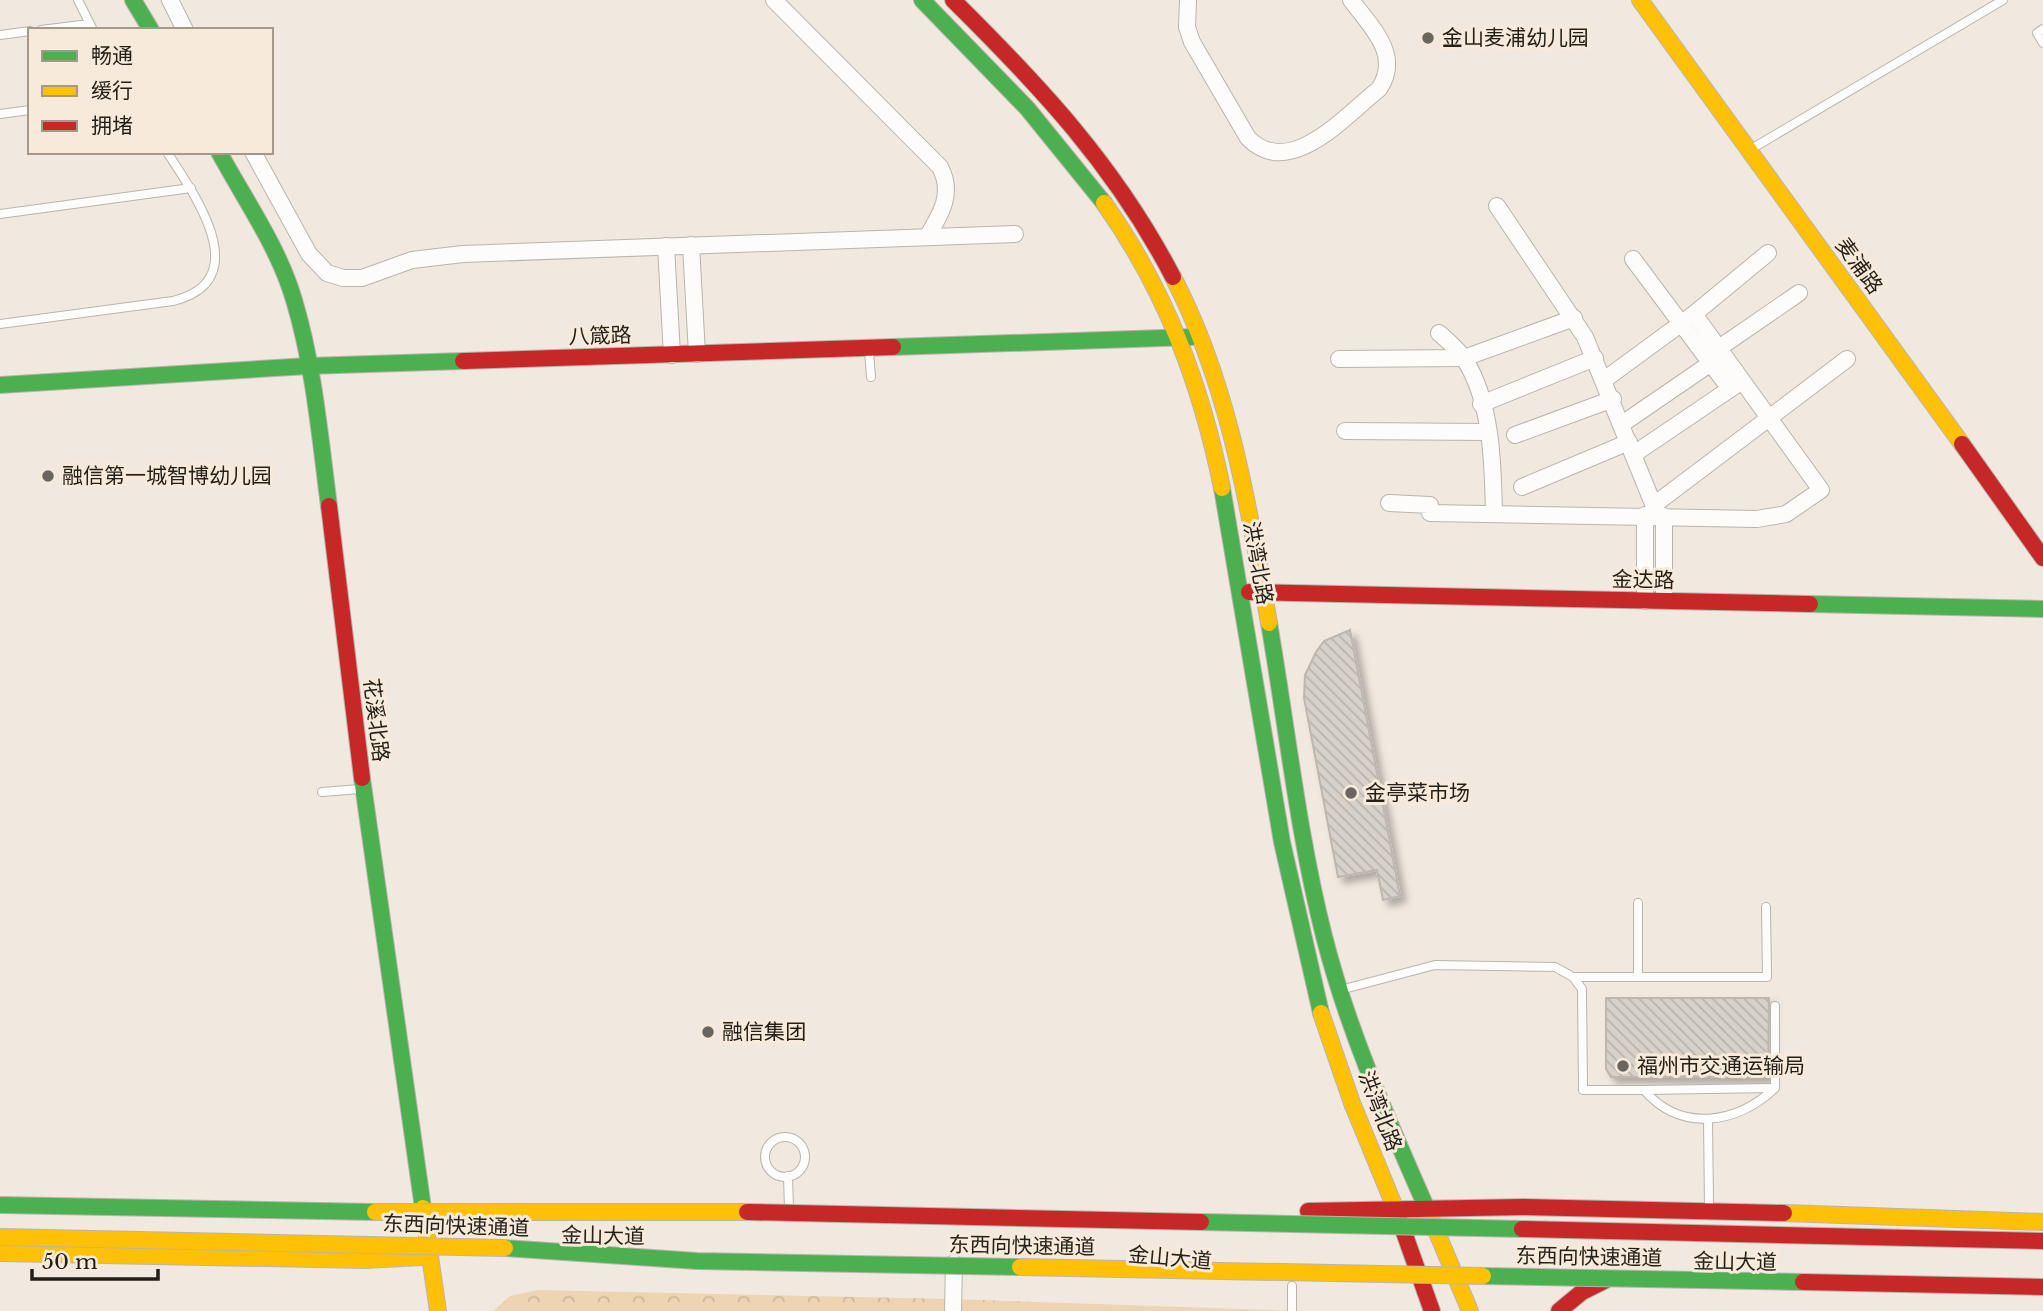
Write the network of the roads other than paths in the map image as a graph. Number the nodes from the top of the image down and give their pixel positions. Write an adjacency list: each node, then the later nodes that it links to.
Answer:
1 (78, 0): 11 (lane)
2 (133, 0): 12 (main road)
3 (170, 0): 13 (street)
4 (774, 0): 28 (street)
5 (922, 0): 39 (main road, 洪湾北路)
6 (953, 0): 38 (main road, 洪湾北路)
7 (1188, 0): 8 (street)
8 (1351, 0)
9 (1640, 0): 20 (main road, 麦浦路)
10 (2003, 0): 20 (lane)
11 (91, 27)
12 (150, 28)
13 (184, 28)
14 (2043, 29): 17 (lane)
15 (28, 31): 16 (lane)
16 (0, 35)
17 (2043, 43)
18 (28, 110): 19 (lane)
19 (0, 114)
20 (1751, 150): 66 (main road, 麦浦路)
21 (168, 154): 24 (lane)
22 (220, 154): 49 (main road, 花溪北路)
23 (254, 154): 30 (street)
24 (191, 188): 26 (lane); 36 (lane)
25 (1497, 206): 34 (street)
26 (0, 214)
27 (1015, 234): 28 (street)
28 (927, 237): 29 (street)
29 (691, 245): 30 (street); 42 (street)
30 (666, 246): 43 (street)
31 (1768, 253): 35 (street)
32 (1633, 259): 35 (street)
33 (1799, 293): 41 (street)
34 (1574, 318): 44 (street); 45 (street)
35 (1688, 318): 41 (street); 48 (street); 51 (street)
36 (0, 324)
37 (1439, 333): 44 (street)
38 (1202, 337): 39 (main road, 八箴路); 68 (main road, 洪湾北路)
39 (1181, 338): 40 (main road, 八箴路); 67 (main road, 洪湾北路)
40 (869, 348): 42 (main road, 八箴路); 50 (lane)
41 (1719, 348): 53 (street)
42 (697, 354): 43 (main road, 八箴路)
43 (671, 355): 49 (main road, 八箴路)
44 (1464, 358): 46 (street); 55 (street)
45 (1595, 358): 51 (street); 55 (street)
46 (1339, 359)
47 (1847, 359): 56 (street)
48 (1711, 363): 53 (street); 57 (street)
49 (308, 366): 52 (main road, 八箴路); 72 (main road, 花溪北路)
50 (871, 377)
51 (1604, 380): 54 (street)
52 (0, 385)
53 (1736, 385): 56 (street); 61 (street)
54 (1613, 399): 57 (street); 60 (street)
55 (1481, 404): 59 (street)
56 (1769, 418): 65 (street); 65 (street)
57 (1622, 424): 61 (street)
58 (1345, 431): 59 (street)
59 (1487, 432): 64 (street)
60 (1514, 435)
61 (1632, 448): 62 (street); 65 (street)
62 (1522, 487)
63 (1389, 503): 64 (street)
64 (1494, 513): 65 (street)
65 (1655, 513): 69 (street); 70 (street)
66 (2043, 558)
67 (1243, 592): 68 (main road, 金达路); 79 (main road, 洪湾北路)
68 (1265, 593): 69 (main road, 金达路); 78 (main road, 洪湾北路)
69 (1644, 601): 70 (main road, 金达路)
70 (1664, 601): 71 (main road, 金达路)
71 (2043, 609)
72 (363, 789): 73 (lane); 86 (main road, 花溪北路)
73 (322, 792)
74 (1638, 903): 77 (lane)
75 (1766, 907): 77 (lane)
76 (1573, 977): 77 (lane); 78 (lane); 82 (lane)
77 (1639, 977)
78 (1340, 990): 79 (lane); 89 (main road, 洪湾北路)
79 (1317, 996): 90 (main road, 洪湾北路)
80 (1775, 1006): 81 (lane)
81 (1775, 1088): 82 (lane); 83 (lane)
82 (1644, 1090): 83 (lane)
83 (1708, 1120): 91 (lane)
84 (788, 1176): 84 (lane); 88 (lane)
85 (0, 1195): 86 (main road, 金山大道)
86 (423, 1203): 88 (main road, 金山大道); 96 (main road, 花溪北路)
87 (0, 1205): 94 (main road, 东西向快速通道, bridge)
88 (789, 1209): 90 (main road, 金山大道)
89 (1427, 1209): 90 (main road, 金山大道); 91 (main road, 金山大道); 101 (main road, 洪湾北路)
90 (1396, 1210): 100 (main road, 洪湾北路)
91 (1709, 1210): 92 (main road, 金山大道)
92 (2043, 1222)
93 (0, 1237): 102 (main road, 东西向快速通道, bridge)
94 (2043, 1241)
95 (0, 1253): 96 (main road, 金山大道)
96 (430, 1257): 97 (main road, 金山大道); 103 (main road, 花溪北路)
97 (954, 1263): 99 (main road, 金山大道); 104 (street)
98 (1605, 1280): 101 (main road, 金山大道); 102 (main road, 金山大道); 108 (main road)
99 (1292, 1286): 100 (main road, 金山大道); 105 (lane)
100 (1423, 1287): 101 (main road, 金山大道); 106 (main road, 洪湾北路)
101 (1460, 1287): 107 (main road, 洪湾北路)
102 (2043, 1287)
103 (438, 1311)
104 (953, 1311)
105 (1292, 1311)
106 (1432, 1311)
107 (1471, 1311)
108 (1559, 1311)

